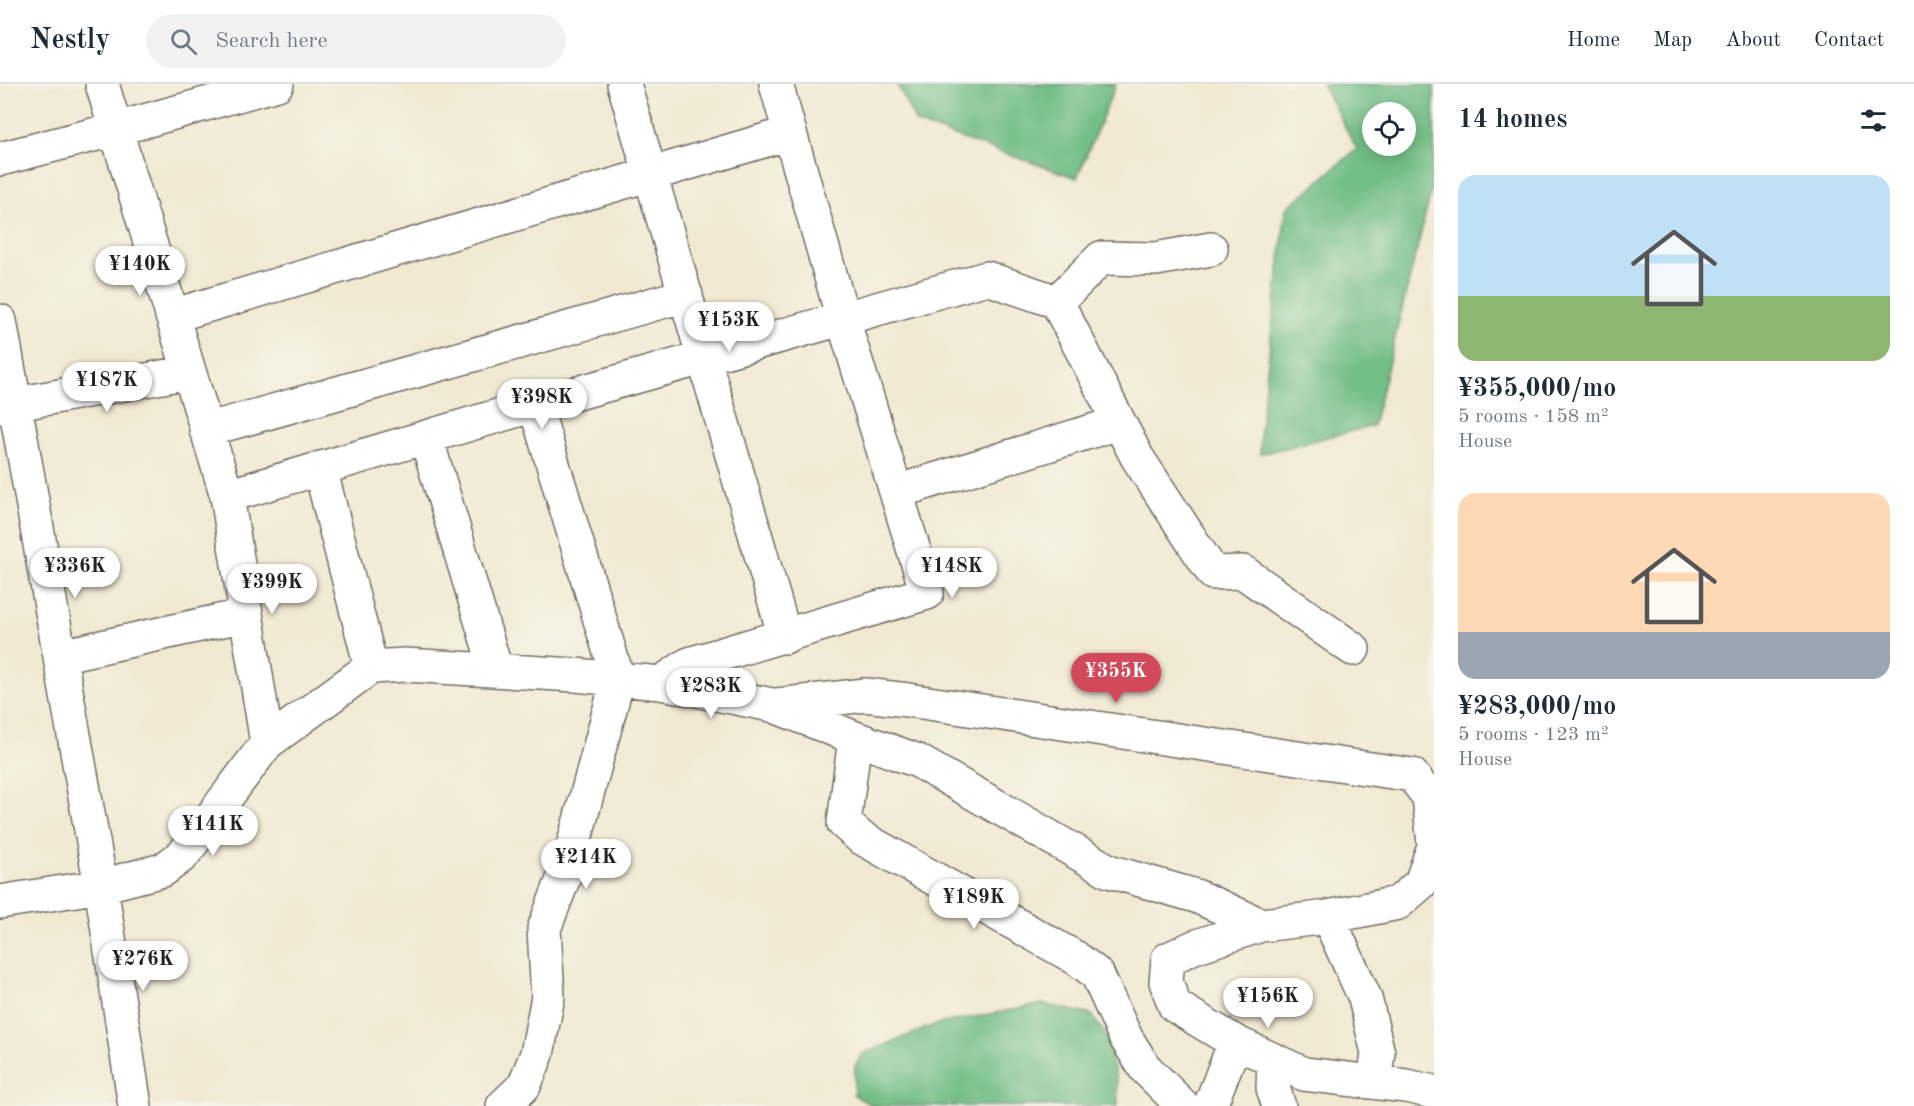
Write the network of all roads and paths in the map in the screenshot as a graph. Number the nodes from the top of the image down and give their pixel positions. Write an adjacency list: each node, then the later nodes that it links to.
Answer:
1 (102, 84): 5 (street)
2 (624, 84): 8 (street)
3 (776, 84): 6 (street)
4 (268, 85): 5 (street)
5 (116, 129): 7 (street); 12 (street)
6 (790, 133): 8 (street); 13 (street)
7 (0, 159)
8 (650, 175): 10 (street); 12 (street)
9 (1211, 249): 11 (street)
10 (686, 295): 15 (street); 20 (street)
11 (1057, 302): 13 (street); 19 (street)
12 (172, 316): 16 (street)
13 (843, 319): 15 (street); 23 (street)
14 (0, 321): 18 (street)
15 (704, 358): 17 (street); 26 (street)
16 (189, 372): 18 (street); 20 (street)
17 (535, 405): 21 (street); 31 (street)
18 (8, 406): 28 (street)
19 (1118, 423): 23 (street); 27 (street)
20 (206, 430): 24 (street)
21 (426, 437): 22 (street); 30 (street)
22 (320, 468): 24 (street); 29 (street)
23 (896, 492): 26 (street)
24 (227, 495): 25 (street)
25 (246, 615): 28 (street); 35 (street)
26 (785, 637): 32 (street)
27 (1353, 650)
28 (60, 656): 39 (street)
29 (371, 667): 30 (street); 35 (street)
30 (496, 670): 31 (street)
31 (618, 679): 32 (street); 48 (street)
32 (661, 683): 33 (street)
33 (772, 705): 34 (street); 36 (street)
34 (855, 738): 42 (street); 49 (street)
35 (267, 743): 39 (street)
36 (1431, 797): 37 (street)
37 (1434, 845): 38 (street)
38 (1428, 881): 41 (street)
39 (100, 886): 40 (street); 47 (street)
40 (0, 902)
41 (1328, 917): 42 (street); 45 (street)
42 (1261, 925): 43 (street)
43 (1235, 1042): 44 (street); 50 (street)
44 (1275, 1060): 45 (street); 51 (street)
45 (1374, 1082): 46 (street)
46 (1414, 1095)
47 (135, 1106)
48 (503, 1106)
49 (1183, 1106)
50 (1209, 1106)
51 (1279, 1106)

